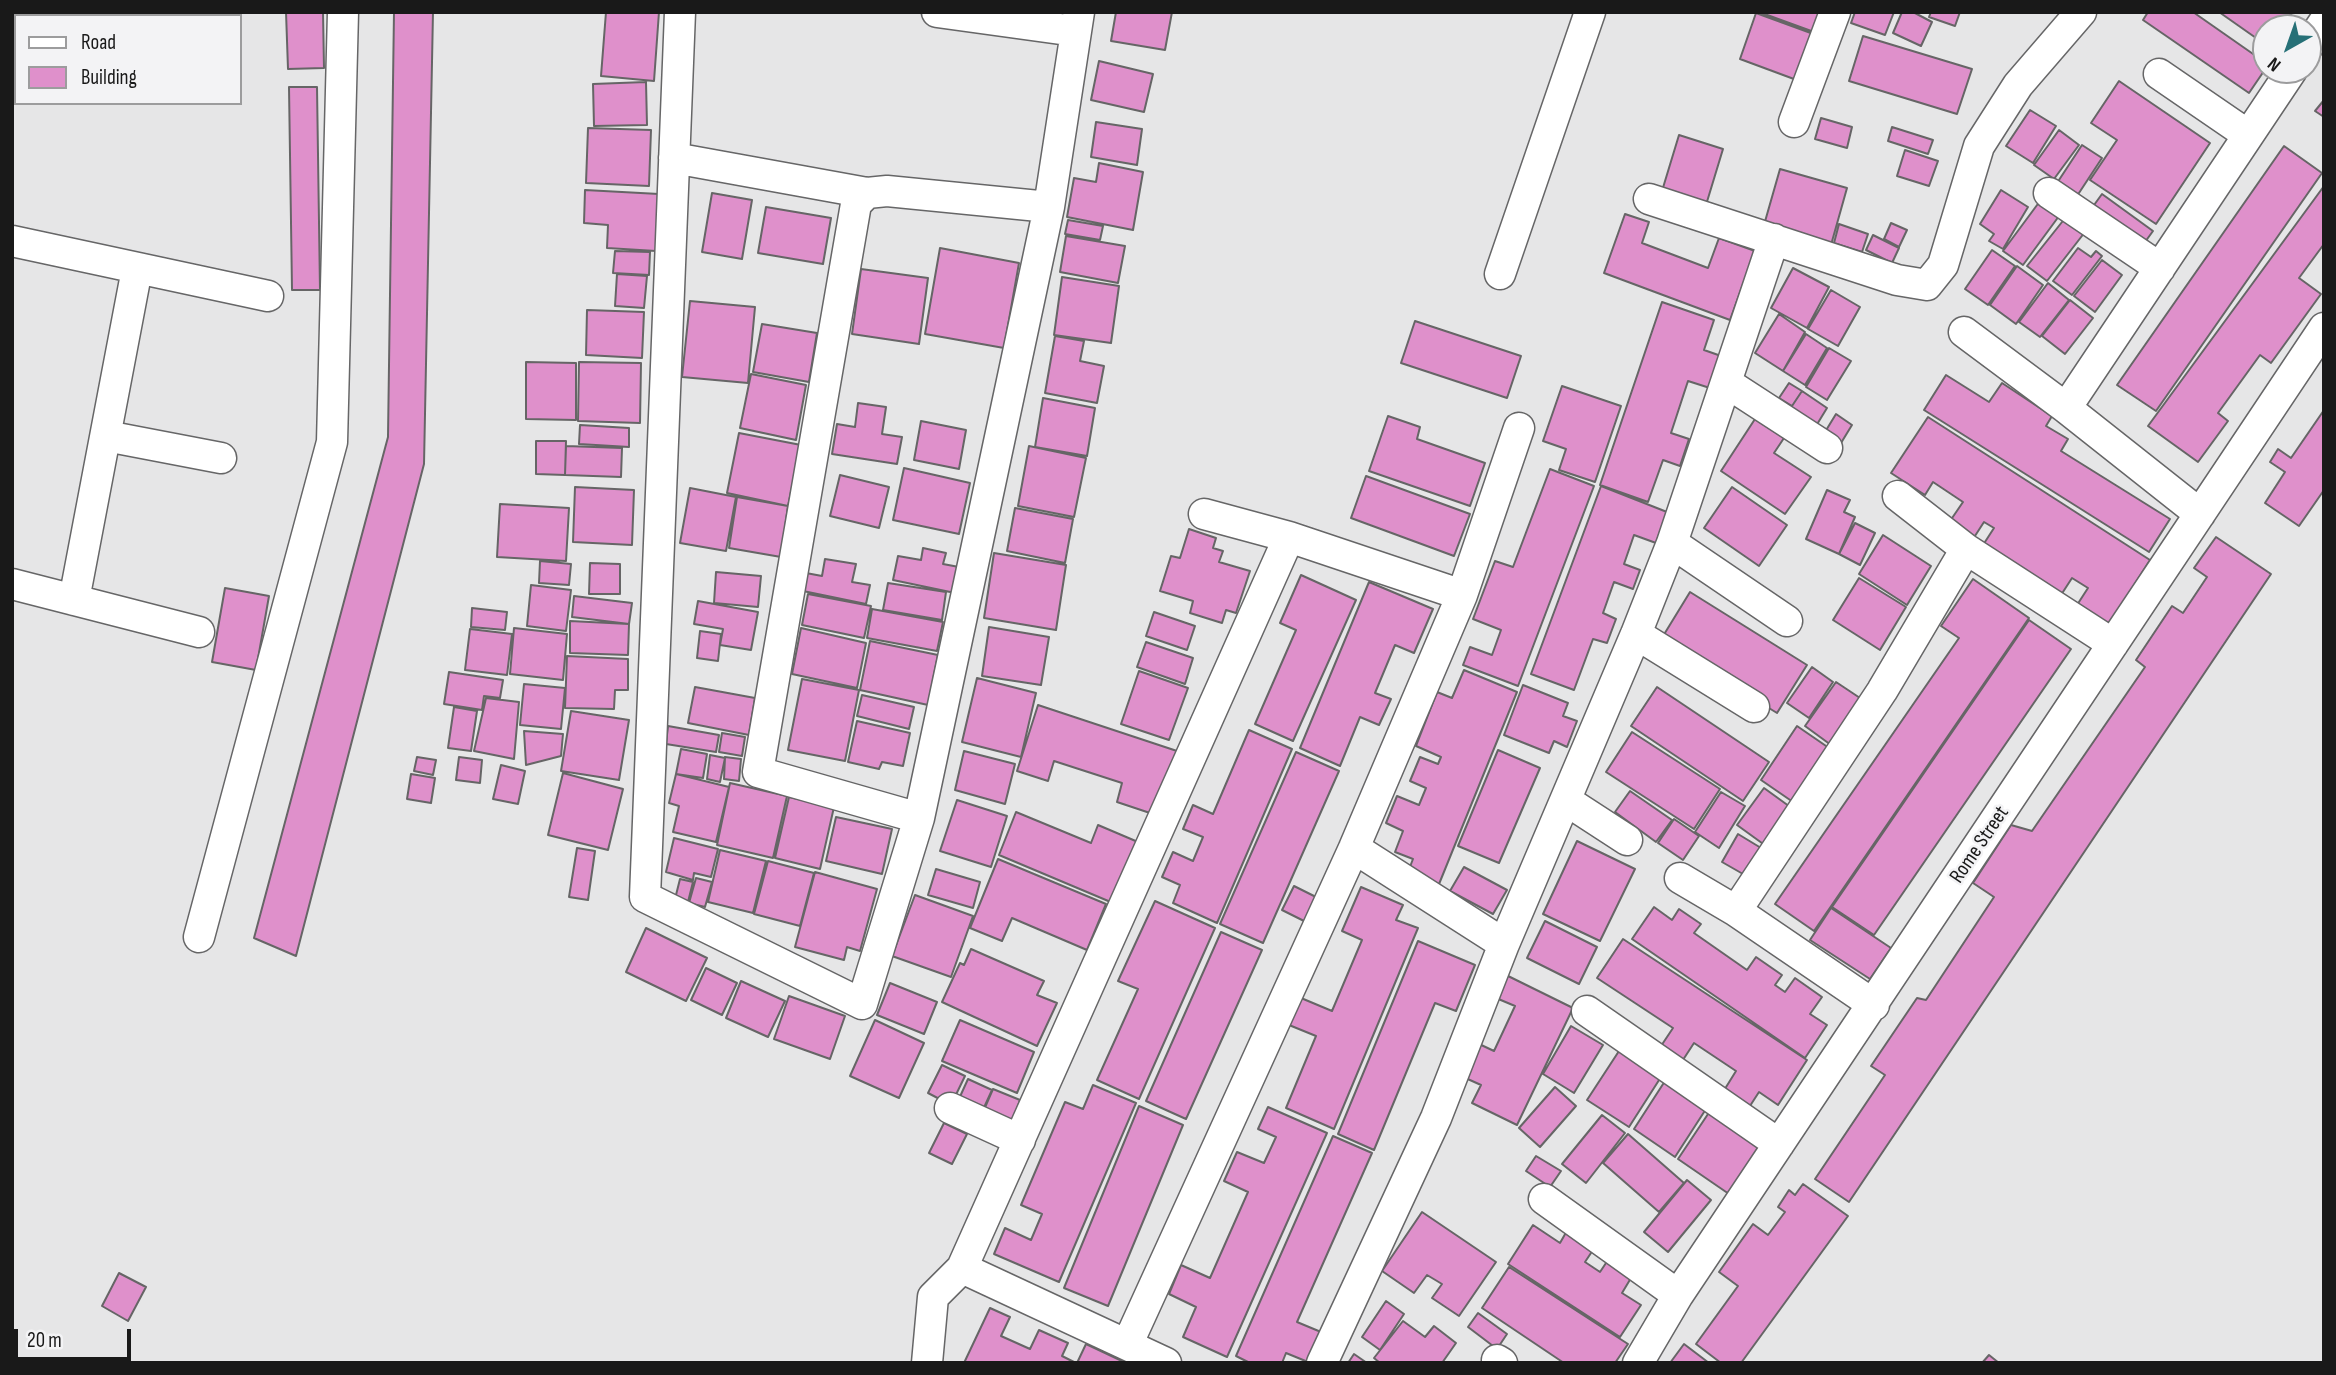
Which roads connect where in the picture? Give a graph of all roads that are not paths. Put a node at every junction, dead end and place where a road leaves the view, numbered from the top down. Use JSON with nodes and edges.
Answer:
{"nodes":[{"id":1,"x":343,"y":12,"type":"edge"},
{"id":2,"x":680,"y":12,"type":"edge"},
{"id":3,"x":937,"y":12,"type":"edge"},
{"id":4,"x":1590,"y":12,"type":"edge"},
{"id":5,"x":1835,"y":12,"type":"edge"},
{"id":6,"x":2081,"y":12,"type":"edge"},
{"id":7,"x":1077,"y":22,"type":"edge"},
{"id":8,"x":2159,"y":74,"type":"dead end"},
{"id":9,"x":2283,"y":84,"type":"edge"},
{"id":10,"x":1794,"y":122,"type":"dead end"},
{"id":11,"x":2248,"y":135,"type":"junction"},
{"id":12,"x":674,"y":158,"type":"junction"},
{"id":13,"x":867,"y":193,"type":"junction"},
{"id":14,"x":2049,"y":193,"type":"dead end"},
{"id":15,"x":1649,"y":199,"type":"dead end"},
{"id":16,"x":1049,"y":207,"type":"junction"},
{"id":17,"x":1774,"y":239,"type":"junction"},
{"id":18,"x":12,"y":241,"type":"edge"},
{"id":19,"x":138,"y":268,"type":"junction"},
{"id":20,"x":2160,"y":268,"type":"junction"},
{"id":21,"x":1500,"y":274,"type":"dead end"},
{"id":22,"x":268,"y":296,"type":"dead end"},
{"id":23,"x":2324,"y":328,"type":"edge"},
{"id":24,"x":1964,"y":332,"type":"dead end"},
{"id":25,"x":1727,"y":383,"type":"junction"},
{"id":26,"x":2066,"y":408,"type":"junction"},
{"id":27,"x":1519,"y":428,"type":"dead end"},
{"id":28,"x":106,"y":436,"type":"junction"},
{"id":29,"x":1827,"y":448,"type":"dead end"},
{"id":30,"x":221,"y":458,"type":"dead end"},
{"id":31,"x":1898,"y":496,"type":"dead end"},
{"id":32,"x":1204,"y":514,"type":"dead end"},
{"id":33,"x":2200,"y":514,"type":"junction"},
{"id":34,"x":1289,"y":537,"type":"junction"},
{"id":35,"x":1672,"y":543,"type":"junction"},
{"id":36,"x":1966,"y":549,"type":"junction"},
{"id":37,"x":12,"y":584,"type":"edge"},
{"id":38,"x":1462,"y":595,"type":"junction"},
{"id":39,"x":74,"y":600,"type":"junction"},
{"id":40,"x":1787,"y":621,"type":"dead end"},
{"id":41,"x":199,"y":632,"type":"dead end"},
{"id":42,"x":1636,"y":634,"type":"junction"},
{"id":43,"x":2113,"y":644,"type":"junction"},
{"id":44,"x":1754,"y":707,"type":"dead end"},
{"id":45,"x":1567,"y":801,"type":"junction"},
{"id":46,"x":919,"y":818,"type":"junction"},
{"id":47,"x":1627,"y":839,"type":"dead end"},
{"id":48,"x":1354,"y":848,"type":"junction"},
{"id":49,"x":1680,"y":878,"type":"dead end"},
{"id":50,"x":1736,"y":911,"type":"junction"},
{"id":51,"x":199,"y":937,"type":"dead end"},
{"id":52,"x":1504,"y":944,"type":"junction"},
{"id":53,"x":1874,"y":1005,"type":"junction"},
{"id":54,"x":1587,"y":1011,"type":"dead end"},
{"id":55,"x":950,"y":1108,"type":"dead end"},
{"id":56,"x":1020,"y":1140,"type":"junction"},
{"id":57,"x":1779,"y":1144,"type":"junction"},
{"id":58,"x":1544,"y":1199,"type":"dead end"},
{"id":59,"x":962,"y":1268,"type":"junction"},
{"id":60,"x":1678,"y":1295,"type":"junction"},
{"id":61,"x":1128,"y":1343,"type":"junction"},
{"id":62,"x":927,"y":1363,"type":"edge"},
{"id":63,"x":1166,"y":1363,"type":"edge"},
{"id":64,"x":1322,"y":1363,"type":"edge"},
{"id":65,"x":1638,"y":1363,"type":"edge"}],
"edges":[{"from":1,"to":51,"type":"street"},
{"from":2,"to":12,"type":"street"},
{"from":3,"to":7,"type":"street"},
{"from":4,"to":21,"type":"street"},
{"from":5,"to":10,"type":"street"},
{"from":6,"to":17,"type":"street"},
{"from":7,"to":16,"type":"street"},
{"from":8,"to":11,"type":"street"},
{"from":9,"to":11,"type":"street"},
{"from":11,"to":20,"type":"street"},
{"from":12,"to":13,"type":"street"},
{"from":12,"to":46,"type":"street"},
{"from":13,"to":16,"type":"street"},
{"from":13,"to":46,"type":"street"},
{"from":14,"to":20,"type":"street"},
{"from":15,"to":17,"type":"street"},
{"from":16,"to":46,"type":"street"},
{"from":17,"to":25,"type":"street"},
{"from":18,"to":19,"type":"street"},
{"from":19,"to":22,"type":"street"},
{"from":19,"to":28,"type":"street"},
{"from":20,"to":26,"type":"street"},
{"from":23,"to":33,"type":"street","name":"Rome Street"},
{"from":24,"to":26,"type":"street"},
{"from":25,"to":29,"type":"street"},
{"from":25,"to":35,"type":"street"},
{"from":26,"to":33,"type":"street"},
{"from":27,"to":38,"type":"street"},
{"from":28,"to":30,"type":"street"},
{"from":28,"to":39,"type":"street"},
{"from":31,"to":36,"type":"street"},
{"from":32,"to":34,"type":"street"},
{"from":33,"to":43,"type":"street","name":"Rome Street"},
{"from":34,"to":38,"type":"street"},
{"from":34,"to":56,"type":"street"},
{"from":35,"to":40,"type":"street"},
{"from":35,"to":42,"type":"street"},
{"from":36,"to":43,"type":"street"},
{"from":36,"to":50,"type":"street"},
{"from":37,"to":39,"type":"street"},
{"from":38,"to":48,"type":"street"},
{"from":39,"to":41,"type":"street"},
{"from":42,"to":44,"type":"street"},
{"from":42,"to":45,"type":"street"},
{"from":43,"to":53,"type":"street","name":"Rome Street"},
{"from":45,"to":47,"type":"street"},
{"from":45,"to":52,"type":"street"},
{"from":48,"to":52,"type":"street"},
{"from":48,"to":61,"type":"street"},
{"from":49,"to":50,"type":"street"},
{"from":50,"to":53,"type":"street"},
{"from":52,"to":64,"type":"street"},
{"from":53,"to":57,"type":"street","name":"Rome Street"},
{"from":54,"to":57,"type":"street"},
{"from":55,"to":56,"type":"street"},
{"from":56,"to":59,"type":"street"},
{"from":57,"to":60,"type":"street","name":"Rome Street"},
{"from":58,"to":60,"type":"street"},
{"from":59,"to":61,"type":"street"},
{"from":59,"to":62,"type":"street"},
{"from":60,"to":65,"type":"street","name":"Rome Street"},
{"from":61,"to":63,"type":"street"}]}
